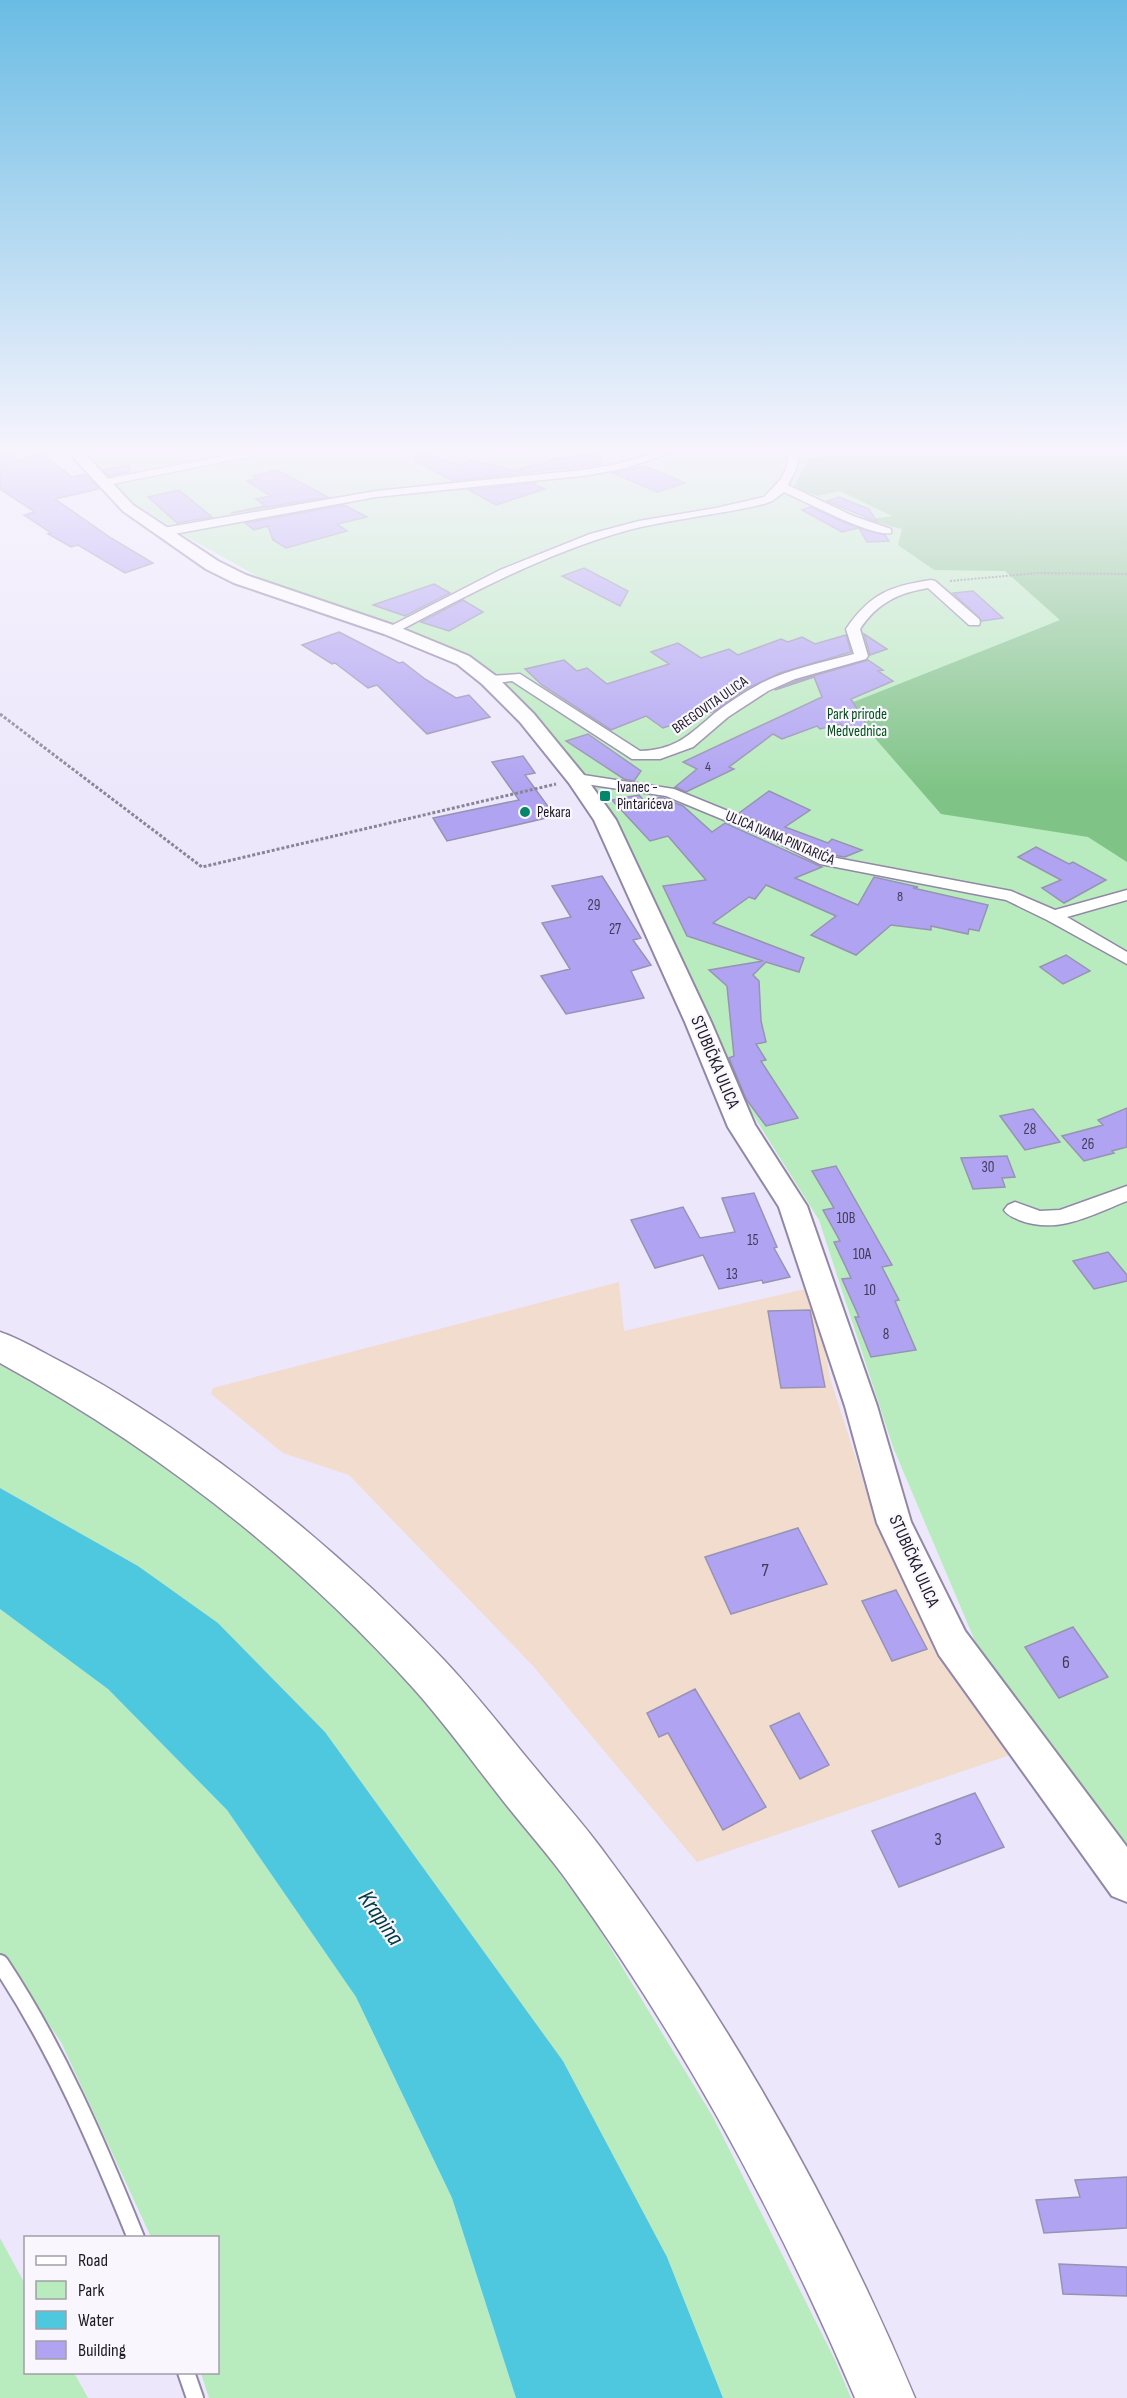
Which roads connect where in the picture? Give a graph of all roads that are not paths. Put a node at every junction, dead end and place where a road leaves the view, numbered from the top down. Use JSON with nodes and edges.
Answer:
{"nodes":[{"id":1,"x":214,"y":565,"type":"edge"},
{"id":2,"x":525,"y":565,"type":"edge"},
{"id":3,"x":974,"y":622,"type":"dead end"},
{"id":4,"x":390,"y":630,"type":"junction"},
{"id":5,"x":489,"y":680,"type":"junction"},
{"id":6,"x":577,"y":779,"type":"junction"},
{"id":7,"x":1127,"y":895,"type":"edge"},
{"id":8,"x":1053,"y":916,"type":"junction"},
{"id":9,"x":1127,"y":959,"type":"edge"},
{"id":10,"x":1127,"y":1193,"type":"edge"},
{"id":11,"x":1015,"y":1210,"type":"dead end"},
{"id":12,"x":0,"y":1346,"type":"edge"},
{"id":13,"x":1127,"y":1881,"type":"edge"},
{"id":14,"x":0,"y":1963,"type":"edge"},
{"id":15,"x":135,"y":2236,"type":"edge"},
{"id":16,"x":186,"y":2374,"type":"edge"},
{"id":17,"x":195,"y":2398,"type":"edge"},
{"id":18,"x":885,"y":2398,"type":"edge"}],
"edges":[{"from":1,"to":4,"type":"main road","name":"STUBIČKA ULICA"},
{"from":2,"to":4,"type":"street"},
{"from":3,"to":5,"type":"street","name":"BREGOVITA ULICA"},
{"from":4,"to":5,"type":"main road","name":"STUBIČKA ULICA"},
{"from":5,"to":6,"type":"main road","name":"STUBIČKA ULICA"},
{"from":6,"to":8,"type":"street","name":"ULICA IVANA PINTARIĆA"},
{"from":6,"to":13,"type":"main road","name":"STUBIČKA ULICA"},
{"from":7,"to":8,"type":"street"},
{"from":8,"to":9,"type":"street","name":"ULICA IVANA PINTARIĆA"},
{"from":10,"to":11,"type":"street"},
{"from":12,"to":18,"type":"main road"},
{"from":14,"to":15,"type":"lane"},
{"from":16,"to":17,"type":"lane"}]}
